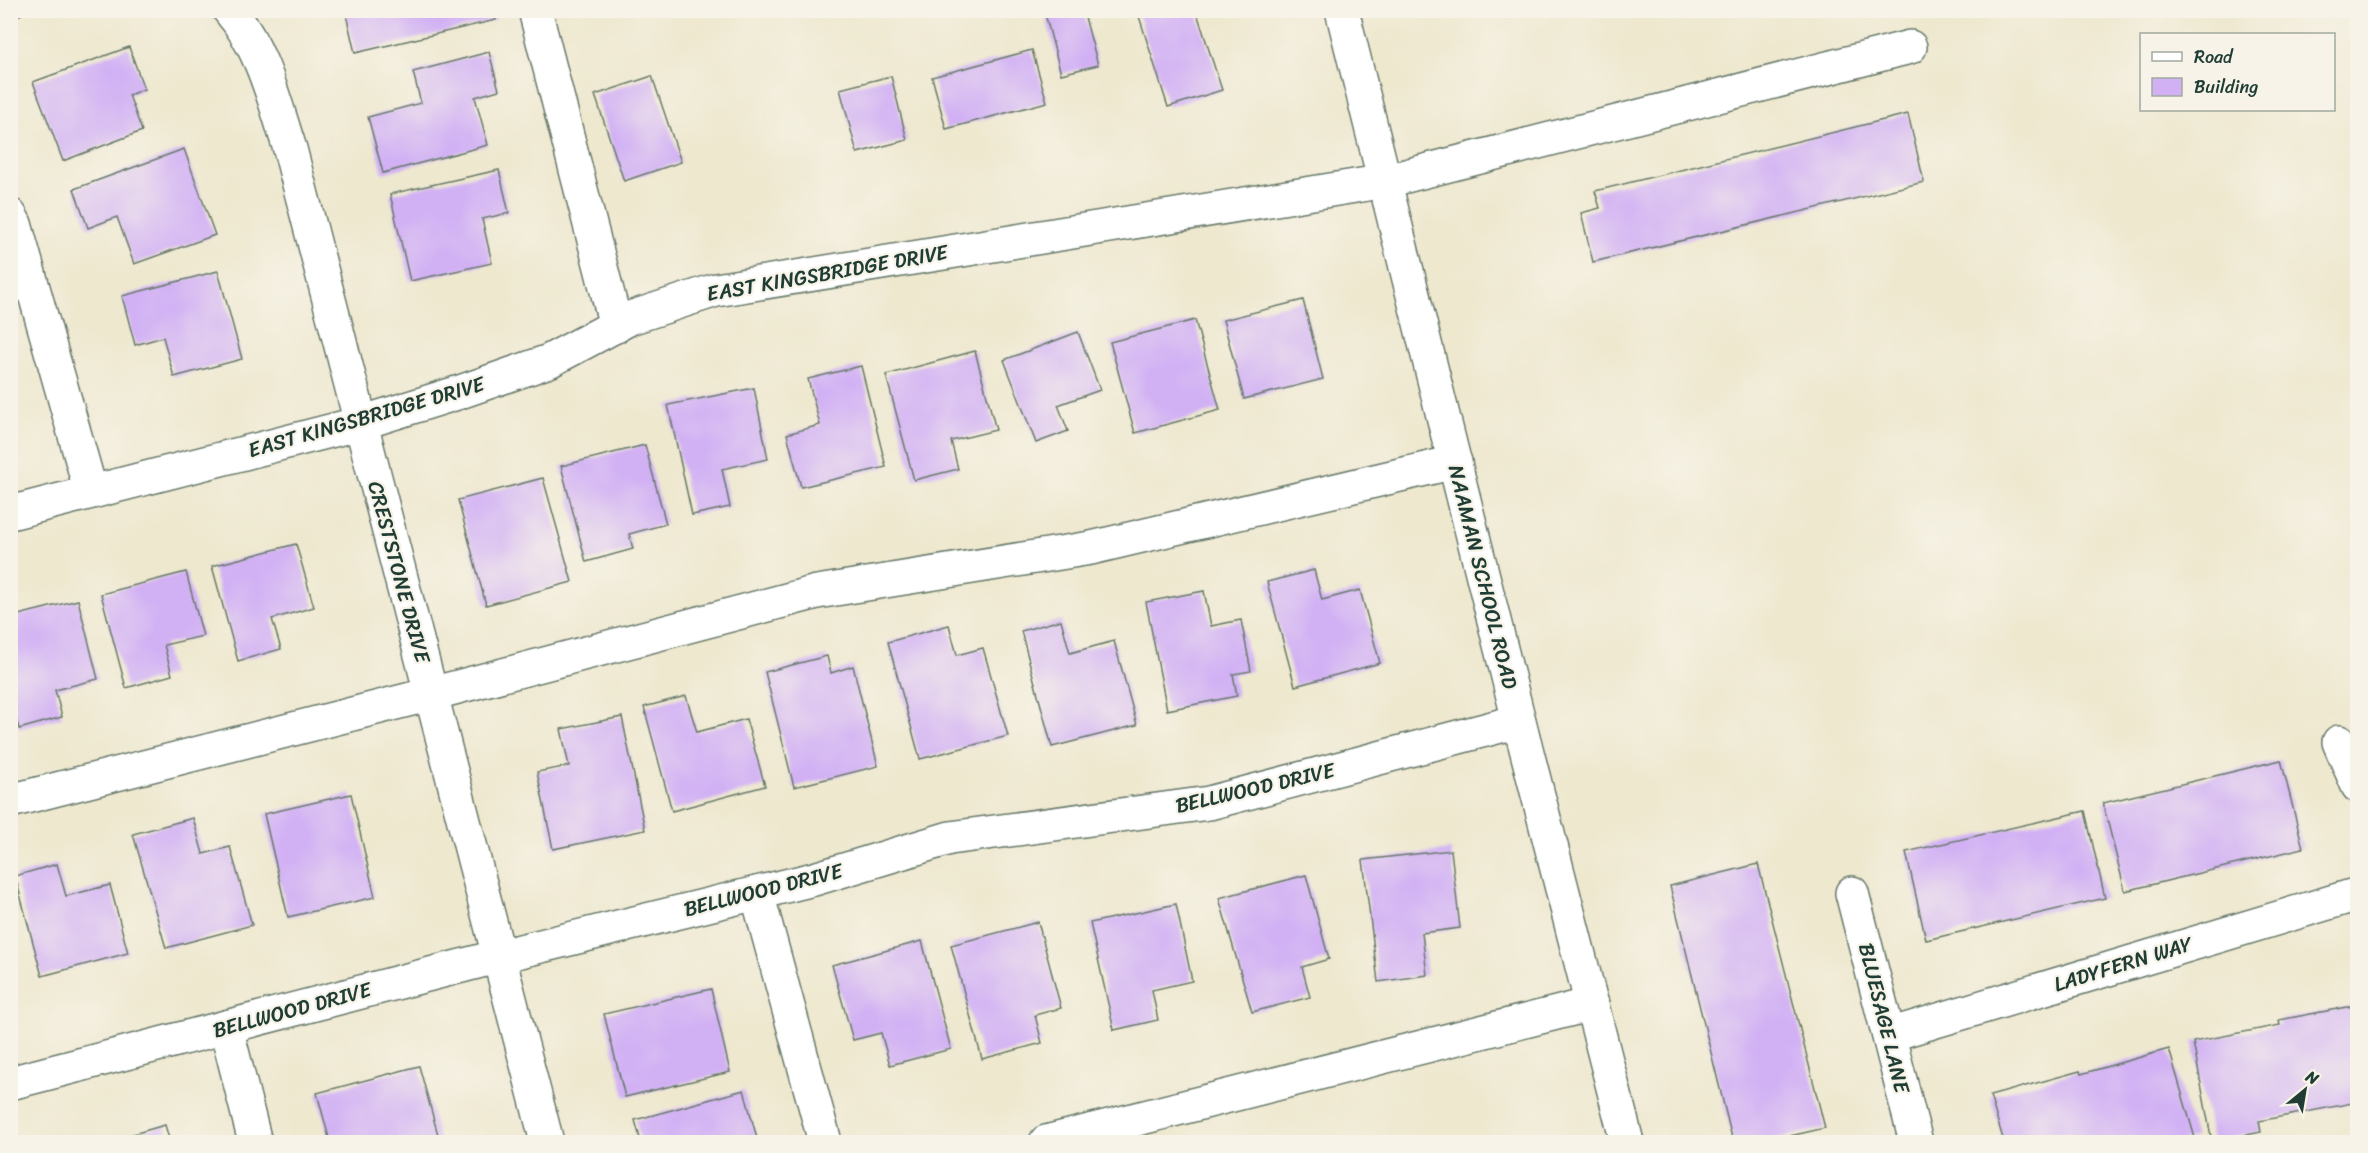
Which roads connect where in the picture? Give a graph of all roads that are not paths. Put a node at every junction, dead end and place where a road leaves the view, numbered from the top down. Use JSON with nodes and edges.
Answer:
{"nodes":[{"id":1,"x":229,"y":10,"type":"edge"},
{"id":2,"x":535,"y":10,"type":"edge"},
{"id":3,"x":1342,"y":10,"type":"edge"},
{"id":4,"x":1910,"y":47,"type":"dead end"},
{"id":5,"x":1386,"y":181,"type":"junction"},
{"id":6,"x":10,"y":215,"type":"edge"},
{"id":7,"x":616,"y":326,"type":"junction"},
{"id":8,"x":361,"y":423,"type":"junction"},
{"id":9,"x":1455,"y":462,"type":"junction"},
{"id":10,"x":91,"y":492,"type":"junction"},
{"id":11,"x":10,"y":513,"type":"edge"},
{"id":12,"x":431,"y":694,"type":"junction"},
{"id":13,"x":1519,"y":721,"type":"junction"},
{"id":14,"x":2340,"y":742,"type":"dead end"},
{"id":15,"x":2358,"y":786,"type":"edge"},
{"id":16,"x":10,"y":801,"type":"edge"},
{"id":17,"x":757,"y":892,"type":"junction"},
{"id":18,"x":1852,"y":893,"type":"dead end"},
{"id":19,"x":2358,"y":894,"type":"edge"},
{"id":20,"x":500,"y":956,"type":"junction"},
{"id":21,"x":1592,"y":1004,"type":"junction"},
{"id":22,"x":226,"y":1027,"type":"junction"},
{"id":23,"x":1889,"y":1035,"type":"junction"},
{"id":24,"x":10,"y":1083,"type":"edge"},
{"id":25,"x":255,"y":1143,"type":"edge"},
{"id":26,"x":547,"y":1143,"type":"edge"},
{"id":27,"x":825,"y":1143,"type":"edge"},
{"id":28,"x":1046,"y":1143,"type":"edge"},
{"id":29,"x":1627,"y":1143,"type":"edge"},
{"id":30,"x":1916,"y":1143,"type":"edge"}],
"edges":[{"from":1,"to":8,"type":"street","name":"CRESTSTONE DRIVE"},
{"from":2,"to":7,"type":"street"},
{"from":3,"to":5,"type":"street","name":"NAAMAN SCHOOL ROAD"},
{"from":4,"to":5,"type":"street","name":"EAST KINGSBRIDGE DRIVE"},
{"from":5,"to":7,"type":"street","name":"EAST KINGSBRIDGE DRIVE"},
{"from":5,"to":9,"type":"street","name":"NAAMAN SCHOOL ROAD"},
{"from":6,"to":10,"type":"street"},
{"from":7,"to":8,"type":"street","name":"EAST KINGSBRIDGE DRIVE"},
{"from":8,"to":10,"type":"street","name":"EAST KINGSBRIDGE DRIVE"},
{"from":8,"to":12,"type":"street","name":"CRESTSTONE DRIVE"},
{"from":9,"to":12,"type":"street"},
{"from":9,"to":13,"type":"street","name":"NAAMAN SCHOOL ROAD"},
{"from":10,"to":11,"type":"street","name":"EAST KINGSBRIDGE DRIVE"},
{"from":12,"to":16,"type":"street"},
{"from":12,"to":20,"type":"street","name":"CRESTSTONE DRIVE"},
{"from":13,"to":17,"type":"street","name":"BELLWOOD DRIVE"},
{"from":13,"to":21,"type":"street","name":"NAAMAN SCHOOL ROAD"},
{"from":14,"to":15,"type":"street"},
{"from":17,"to":20,"type":"street","name":"BELLWOOD DRIVE"},
{"from":17,"to":27,"type":"street"},
{"from":18,"to":23,"type":"street","name":"BLUESAGE LANE"},
{"from":19,"to":23,"type":"street","name":"LADYFERN WAY"},
{"from":20,"to":22,"type":"street","name":"BELLWOOD DRIVE"},
{"from":20,"to":26,"type":"street","name":"CRESTSTONE DRIVE"},
{"from":21,"to":28,"type":"street"},
{"from":21,"to":29,"type":"street","name":"NAAMAN SCHOOL ROAD"},
{"from":22,"to":24,"type":"street","name":"BELLWOOD DRIVE"},
{"from":22,"to":25,"type":"street"},
{"from":23,"to":30,"type":"street","name":"BLUESAGE LANE"}]}
